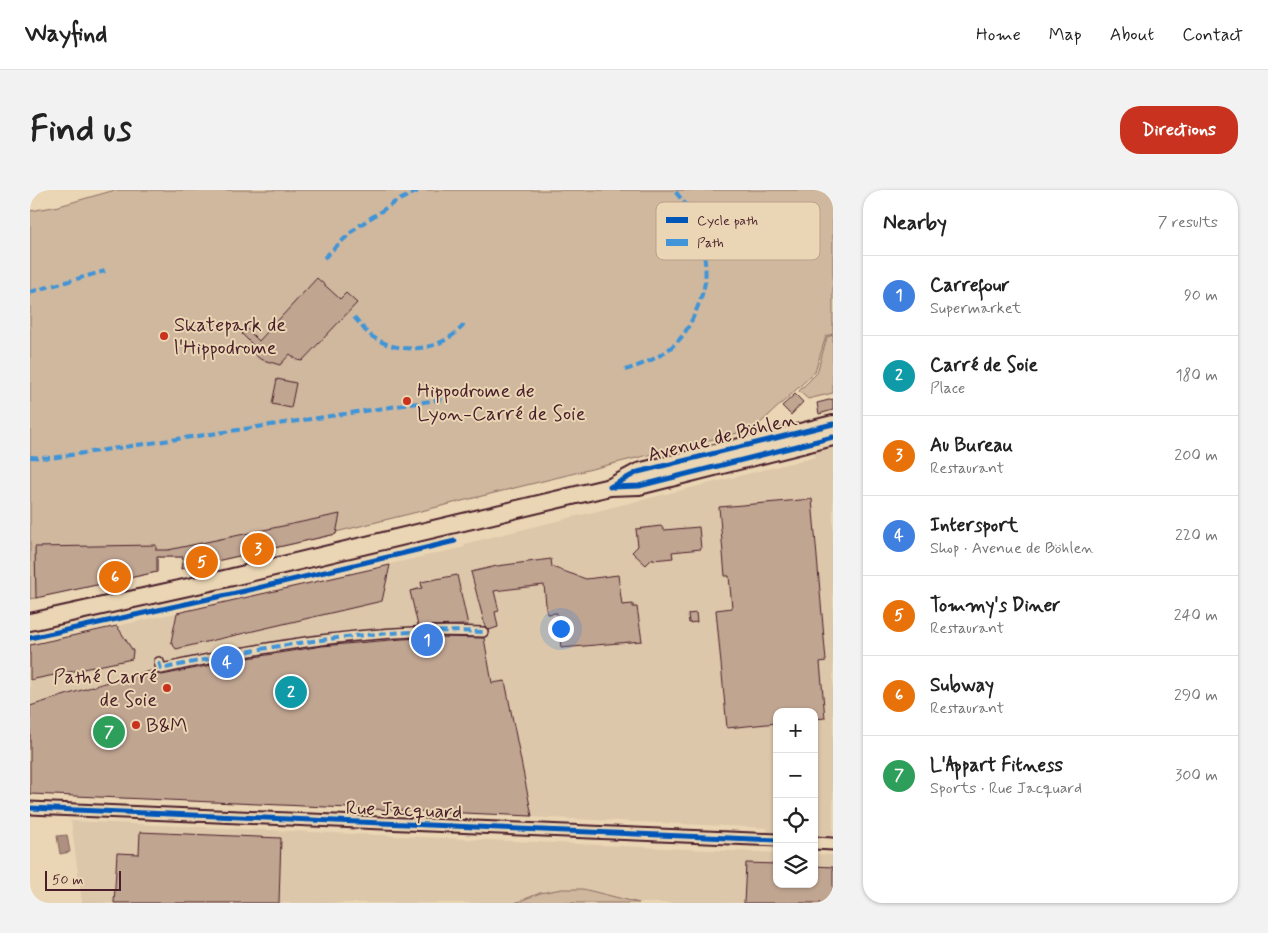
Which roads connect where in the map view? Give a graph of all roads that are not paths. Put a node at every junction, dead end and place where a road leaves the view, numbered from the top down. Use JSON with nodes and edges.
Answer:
{"nodes":[{"id":1,"x":833,"y":424,"type":"edge"},
{"id":2,"x":833,"y":437,"type":"edge"},
{"id":3,"x":610,"y":487,"type":"junction"},
{"id":4,"x":30,"y":622,"type":"edge"},
{"id":5,"x":483,"y":632,"type":"dead end"},
{"id":6,"x":159,"y":662,"type":"dead end"},
{"id":7,"x":30,"y":808,"type":"edge"},
{"id":8,"x":773,"y":840,"type":"edge"},
{"id":9,"x":818,"y":843,"type":"edge"},
{"id":10,"x":833,"y":844,"type":"edge"}],
"edges":[{"from":1,"to":3,"type":"main road","name":"Avenue de Böhlen"},
{"from":2,"to":3,"type":"main road","name":"Avenue de Böhlen"},
{"from":3,"to":4,"type":"main road","name":"Avenue de Böhlen"},
{"from":5,"to":6,"type":"street"},
{"from":7,"to":8,"type":"street","name":"Rue Jacquard"},
{"from":9,"to":10,"type":"street"}]}
